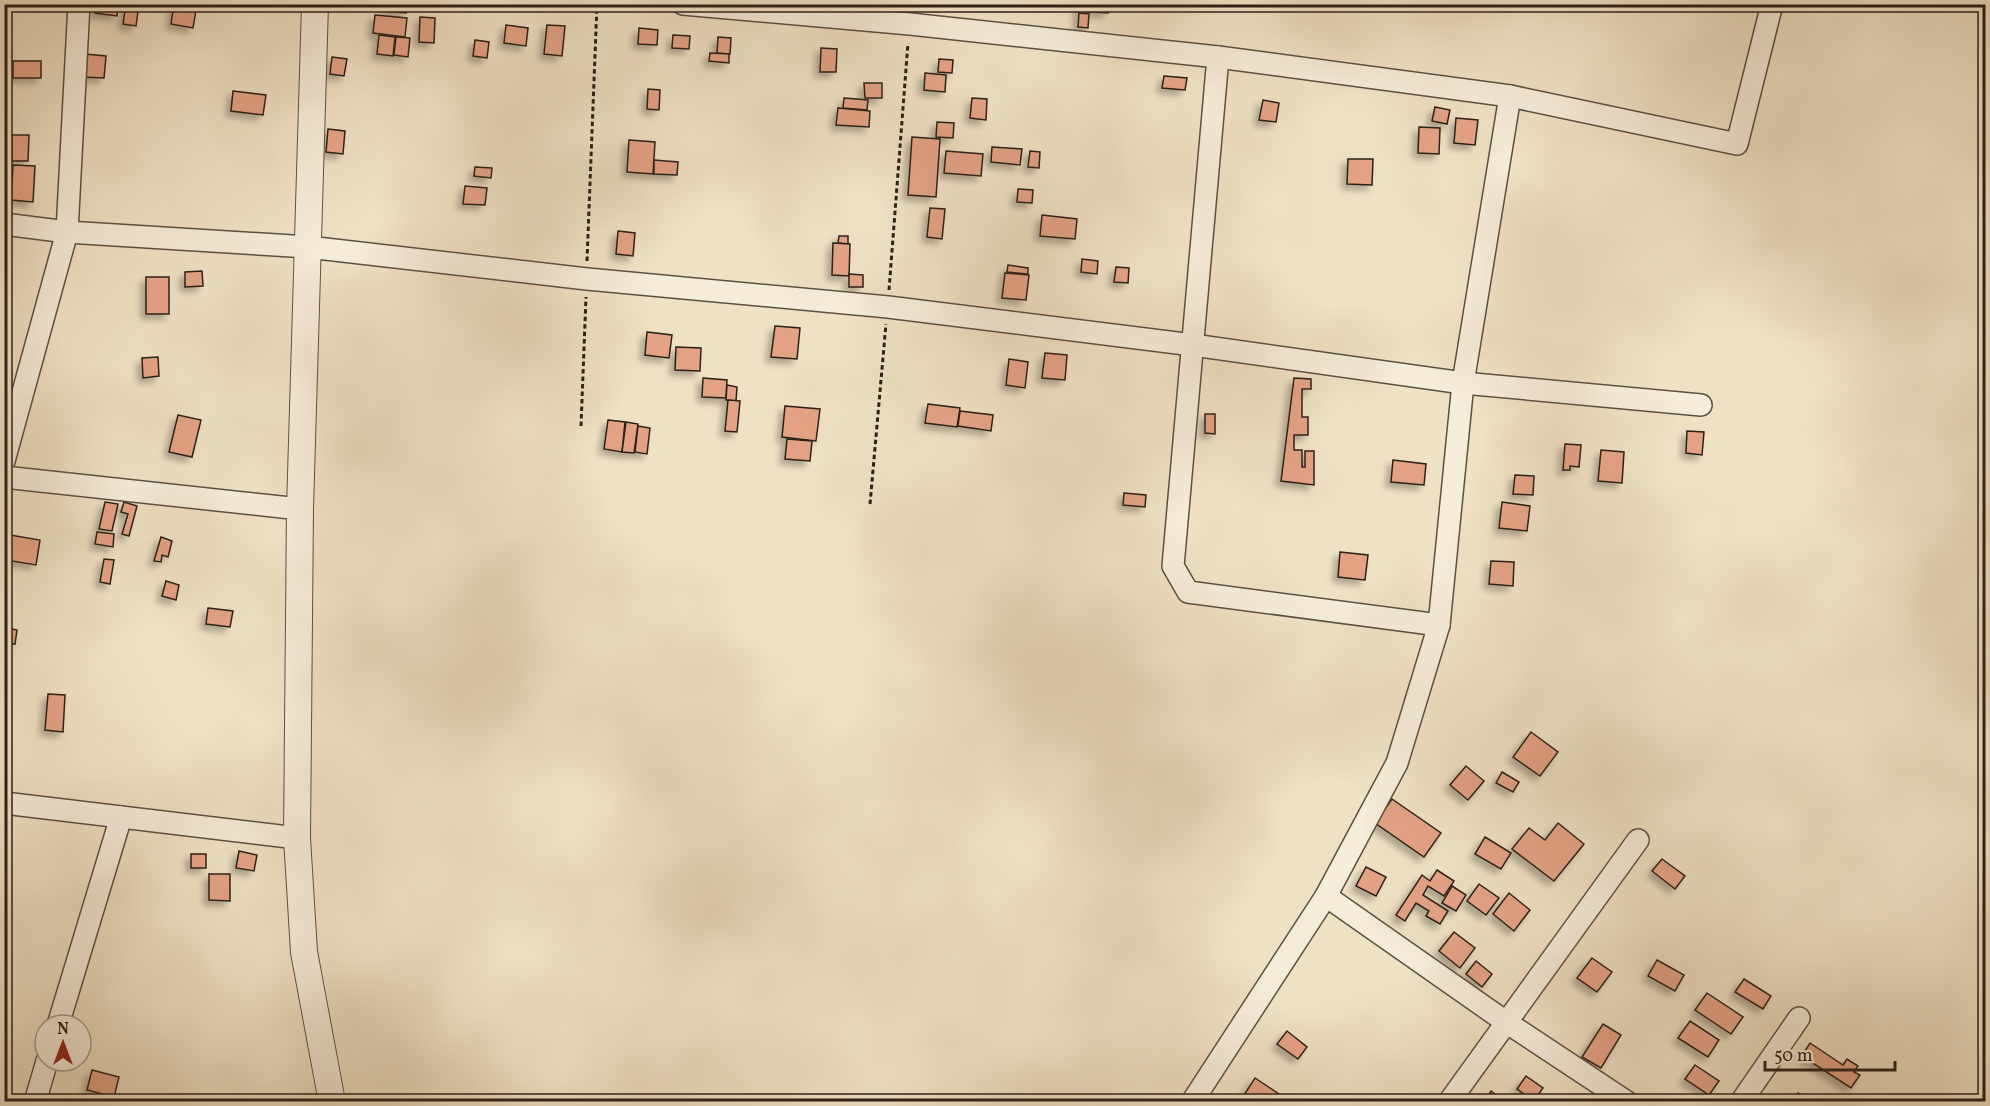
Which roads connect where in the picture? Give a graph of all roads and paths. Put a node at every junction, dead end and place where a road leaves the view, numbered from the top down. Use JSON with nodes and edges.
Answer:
{"nodes":[{"id":1,"x":79,"y":4,"type":"edge"},
{"id":2,"x":315,"y":4,"type":"edge"},
{"id":3,"x":597,"y":4,"type":"edge"},
{"id":4,"x":683,"y":4,"type":"edge"},
{"id":5,"x":1772,"y":4,"type":"edge"},
{"id":6,"x":910,"y":24,"type":"junction"},
{"id":7,"x":1218,"y":57,"type":"junction"},
{"id":8,"x":1510,"y":96,"type":"junction"},
{"id":9,"x":4,"y":224,"type":"edge"},
{"id":10,"x":67,"y":232,"type":"junction"},
{"id":11,"x":308,"y":247,"type":"junction"},
{"id":12,"x":587,"y":279,"type":"junction"},
{"id":13,"x":888,"y":307,"type":"junction"},
{"id":14,"x":1193,"y":345,"type":"junction"},
{"id":15,"x":1463,"y":383,"type":"junction"},
{"id":16,"x":1701,"y":405,"type":"dead end"},
{"id":17,"x":581,"y":426,"type":"dead end"},
{"id":18,"x":4,"y":461,"type":"edge"},
{"id":19,"x":4,"y":477,"type":"edge"},
{"id":20,"x":870,"y":504,"type":"dead end"},
{"id":21,"x":300,"y":509,"type":"junction"},
{"id":22,"x":1439,"y":625,"type":"junction"},
{"id":23,"x":4,"y":803,"type":"edge"},
{"id":24,"x":121,"y":817,"type":"junction"},
{"id":25,"x":297,"y":838,"type":"junction"},
{"id":26,"x":1638,"y":840,"type":"dead end"},
{"id":27,"x":1326,"y":896,"type":"junction"},
{"id":28,"x":62,"y":1013,"type":"edge"},
{"id":29,"x":1799,"y":1018,"type":"dead end"},
{"id":30,"x":1506,"y":1022,"type":"junction"},
{"id":31,"x":43,"y":1073,"type":"edge"},
{"id":32,"x":35,"y":1101,"type":"edge"},
{"id":33,"x":332,"y":1101,"type":"edge"},
{"id":34,"x":1192,"y":1101,"type":"edge"},
{"id":35,"x":1449,"y":1101,"type":"edge"},
{"id":36,"x":1627,"y":1101,"type":"edge"},
{"id":37,"x":1741,"y":1101,"type":"edge"}],
"edges":[{"from":1,"to":10,"type":"street"},
{"from":2,"to":11,"type":"street"},
{"from":3,"to":12,"type":"path"},
{"from":4,"to":6,"type":"street"},
{"from":5,"to":8,"type":"street"},
{"from":6,"to":7,"type":"street"},
{"from":6,"to":13,"type":"path"},
{"from":7,"to":8,"type":"street"},
{"from":7,"to":14,"type":"street"},
{"from":8,"to":15,"type":"street"},
{"from":9,"to":10,"type":"street"},
{"from":10,"to":11,"type":"street"},
{"from":10,"to":18,"type":"street"},
{"from":11,"to":12,"type":"street"},
{"from":11,"to":21,"type":"street"},
{"from":12,"to":13,"type":"street"},
{"from":12,"to":17,"type":"path"},
{"from":13,"to":14,"type":"street"},
{"from":13,"to":20,"type":"path"},
{"from":14,"to":15,"type":"street"},
{"from":14,"to":22,"type":"street"},
{"from":15,"to":16,"type":"street"},
{"from":15,"to":22,"type":"street"},
{"from":19,"to":21,"type":"street"},
{"from":21,"to":25,"type":"street"},
{"from":22,"to":27,"type":"street"},
{"from":23,"to":24,"type":"street"},
{"from":24,"to":25,"type":"street"},
{"from":24,"to":28,"type":"street"},
{"from":25,"to":33,"type":"street"},
{"from":26,"to":30,"type":"street"},
{"from":27,"to":30,"type":"street"},
{"from":27,"to":34,"type":"street"},
{"from":29,"to":37,"type":"street"},
{"from":30,"to":35,"type":"street"},
{"from":30,"to":36,"type":"street"},
{"from":31,"to":32,"type":"street"}]}
